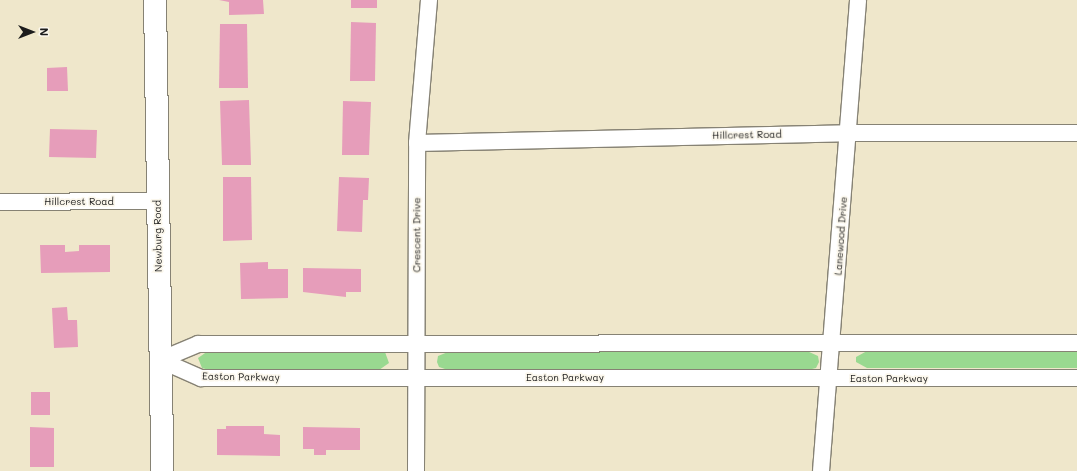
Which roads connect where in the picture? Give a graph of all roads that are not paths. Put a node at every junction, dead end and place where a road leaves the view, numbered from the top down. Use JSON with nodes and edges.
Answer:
{"nodes":[{"id":1,"x":155,"y":0,"type":"edge"},
{"id":2,"x":429,"y":0,"type":"edge"},
{"id":3,"x":858,"y":0,"type":"edge"},
{"id":4,"x":848,"y":133,"type":"junction"},
{"id":5,"x":1077,"y":133,"type":"edge"},
{"id":6,"x":417,"y":143,"type":"junction"},
{"id":7,"x":158,"y":201,"type":"junction"},
{"id":8,"x":0,"y":202,"type":"edge"},
{"id":9,"x":1077,"y":343,"type":"edge"},
{"id":10,"x":417,"y":344,"type":"junction"},
{"id":11,"x":833,"y":344,"type":"junction"},
{"id":12,"x":160,"y":360,"type":"junction"},
{"id":13,"x":417,"y":378,"type":"junction"},
{"id":14,"x":1077,"y":378,"type":"edge"},
{"id":15,"x":831,"y":379,"type":"junction"},
{"id":16,"x":162,"y":471,"type":"edge"},
{"id":17,"x":416,"y":471,"type":"edge"},
{"id":18,"x":821,"y":471,"type":"edge"}],
"edges":[{"from":1,"to":7,"type":"main road","name":"Newburg Road"},
{"from":2,"to":6,"type":"street","name":"Crescent Drive"},
{"from":3,"to":4,"type":"street","name":"Lanewood Drive"},
{"from":4,"to":5,"type":"street","name":"Hillcrest Road"},
{"from":4,"to":6,"type":"street","name":"Hillcrest Road"},
{"from":4,"to":11,"type":"street","name":"Lanewood Drive"},
{"from":6,"to":10,"type":"street","name":"Crescent Drive"},
{"from":7,"to":8,"type":"street","name":"Hillcrest Road"},
{"from":7,"to":12,"type":"main road","name":"Newburg Road"},
{"from":9,"to":11,"type":"street"},
{"from":10,"to":11,"type":"street"},
{"from":10,"to":12,"type":"street"},
{"from":10,"to":13,"type":"street","name":"Crescent Drive"},
{"from":11,"to":15,"type":"street","name":"Lanewood Drive"},
{"from":12,"to":13,"type":"street","name":"Easton Parkway"},
{"from":12,"to":16,"type":"main road","name":"Newburg Road"},
{"from":13,"to":15,"type":"street","name":"Easton Parkway"},
{"from":13,"to":17,"type":"street","name":"Crescent Drive"},
{"from":14,"to":15,"type":"street","name":"Easton Parkway"},
{"from":15,"to":18,"type":"street","name":"Lanewood Drive"}]}
